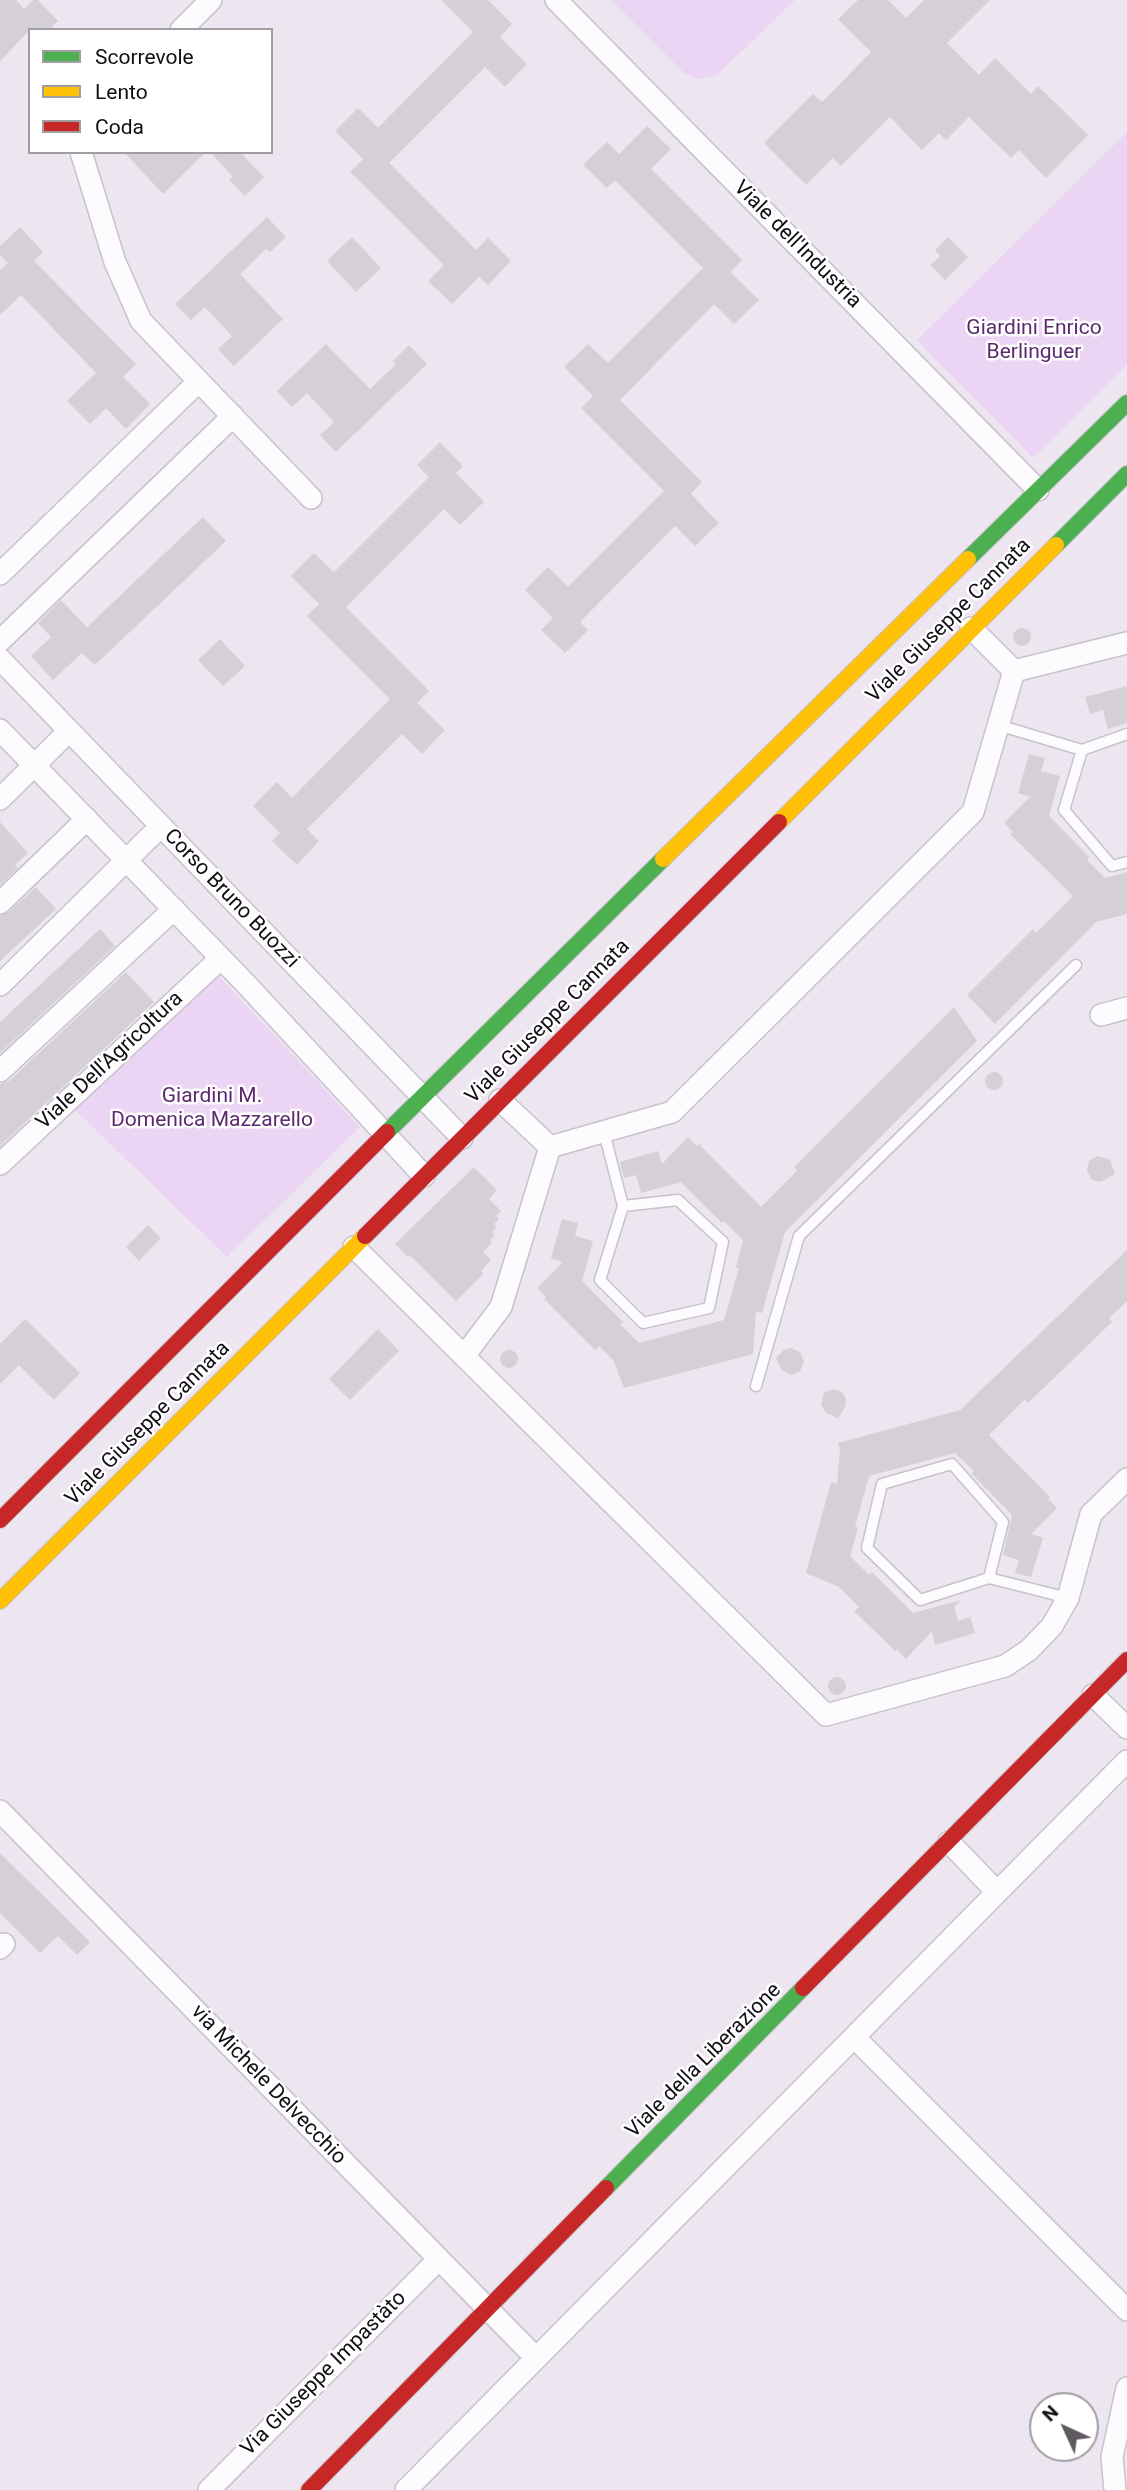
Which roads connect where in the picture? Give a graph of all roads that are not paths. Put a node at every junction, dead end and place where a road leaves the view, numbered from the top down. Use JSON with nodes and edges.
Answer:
{"nodes":[{"id":1,"x":211,"y":0,"type":"edge"},
{"id":2,"x":556,"y":0,"type":"edge"},
{"id":3,"x":183,"y":28,"type":"edge"},
{"id":4,"x":82,"y":154,"type":"edge"},
{"id":5,"x":198,"y":382,"type":"junction"},
{"id":6,"x":1127,"y":403,"type":"edge"},
{"id":7,"x":233,"y":416,"type":"junction"},
{"id":8,"x":1127,"y":474,"type":"edge"},
{"id":9,"x":1038,"y":490,"type":"junction"},
{"id":10,"x":311,"y":498,"type":"dead end"},
{"id":11,"x":0,"y":574,"type":"edge"},
{"id":12,"x":971,"y":628,"type":"junction"},
{"id":13,"x":0,"y":641,"type":"edge"},
{"id":14,"x":1127,"y":643,"type":"edge"},
{"id":15,"x":0,"y":659,"type":"edge"},
{"id":16,"x":1014,"y":671,"type":"junction"},
{"id":17,"x":998,"y":725,"type":"junction"},
{"id":18,"x":0,"y":730,"type":"edge"},
{"id":19,"x":69,"y":731,"type":"junction"},
{"id":20,"x":1127,"y":734,"type":"edge"},
{"id":21,"x":1082,"y":750,"type":"junction"},
{"id":22,"x":34,"y":766,"type":"junction"},
{"id":23,"x":0,"y":799,"type":"edge"},
{"id":24,"x":87,"y":820,"type":"junction"},
{"id":25,"x":161,"y":826,"type":"junction"},
{"id":26,"x":125,"y":859,"type":"junction"},
{"id":27,"x":1127,"y":862,"type":"edge"},
{"id":28,"x":0,"y":903,"type":"edge"},
{"id":29,"x":174,"y":909,"type":"junction"},
{"id":30,"x":221,"y":958,"type":"junction"},
{"id":31,"x":1076,"y":965,"type":"dead end"},
{"id":32,"x":0,"y":985,"type":"edge"},
{"id":33,"x":1127,"y":1008,"type":"edge"},
{"id":34,"x":1101,"y":1016,"type":"dead end"},
{"id":35,"x":0,"y":1071,"type":"edge"},
{"id":36,"x":421,"y":1096,"type":"junction"},
{"id":37,"x":500,"y":1100,"type":"junction"},
{"id":38,"x":604,"y":1132,"type":"junction"},
{"id":39,"x":383,"y":1133,"type":"junction"},
{"id":40,"x":462,"y":1138,"type":"junction"},
{"id":41,"x":550,"y":1147,"type":"junction"},
{"id":42,"x":0,"y":1164,"type":"edge"},
{"id":43,"x":424,"y":1176,"type":"junction"},
{"id":44,"x":623,"y":1206,"type":"junction"},
{"id":45,"x":354,"y":1247,"type":"junction"},
{"id":46,"x":464,"y":1356,"type":"junction"},
{"id":47,"x":756,"y":1386,"type":"dead end"},
{"id":48,"x":1127,"y":1479,"type":"edge"},
{"id":49,"x":0,"y":1520,"type":"edge"},
{"id":50,"x":989,"y":1578,"type":"junction"},
{"id":51,"x":3,"y":1592,"type":"edge"},
{"id":52,"x":1068,"y":1598,"type":"junction"},
{"id":53,"x":1127,"y":1660,"type":"edge"},
{"id":54,"x":1093,"y":1695,"type":"junction"},
{"id":55,"x":1127,"y":1728,"type":"edge"},
{"id":56,"x":1127,"y":1761,"type":"edge"},
{"id":57,"x":0,"y":1811,"type":"edge"},
{"id":58,"x":949,"y":1842,"type":"junction"},
{"id":59,"x":997,"y":1892,"type":"junction"},
{"id":60,"x":854,"y":2037,"type":"junction"},
{"id":61,"x":439,"y":2259,"type":"junction"},
{"id":62,"x":489,"y":2310,"type":"junction"},
{"id":63,"x":1127,"y":2310,"type":"edge"},
{"id":64,"x":536,"y":2358,"type":"junction"},
{"id":65,"x":1127,"y":2388,"type":"edge"},
{"id":66,"x":209,"y":2490,"type":"edge"},
{"id":67,"x":309,"y":2490,"type":"edge"},
{"id":68,"x":406,"y":2490,"type":"edge"},
{"id":69,"x":1115,"y":2490,"type":"edge"}],
"edges":[{"from":1,"to":3,"type":"street"},
{"from":2,"to":9,"type":"street","name":"Viale dell'Industria"},
{"from":4,"to":5,"type":"street"},
{"from":5,"to":7,"type":"street"},
{"from":5,"to":11,"type":"street"},
{"from":6,"to":9,"type":"street","name":"Viale Giuseppe Cannata"},
{"from":7,"to":10,"type":"street"},
{"from":7,"to":13,"type":"street"},
{"from":8,"to":12,"type":"street","name":"Viale Giuseppe Cannata"},
{"from":9,"to":36,"type":"street","name":"Viale Giuseppe Cannata"},
{"from":12,"to":16,"type":"street"},
{"from":12,"to":37,"type":"street","name":"Viale Giuseppe Cannata"},
{"from":14,"to":16,"type":"street"},
{"from":15,"to":19,"type":"street","name":"Corso Bruno Buozzi"},
{"from":16,"to":17,"type":"street"},
{"from":17,"to":21,"type":"lane"},
{"from":17,"to":38,"type":"street"},
{"from":18,"to":22,"type":"street"},
{"from":19,"to":22,"type":"street"},
{"from":19,"to":25,"type":"street","name":"Corso Bruno Buozzi"},
{"from":20,"to":21,"type":"lane"},
{"from":21,"to":27,"type":"lane"},
{"from":22,"to":23,"type":"street"},
{"from":22,"to":24,"type":"street"},
{"from":24,"to":26,"type":"street"},
{"from":24,"to":28,"type":"street"},
{"from":25,"to":26,"type":"street"},
{"from":25,"to":36,"type":"street","name":"Corso Bruno Buozzi"},
{"from":26,"to":29,"type":"street"},
{"from":26,"to":32,"type":"street"},
{"from":29,"to":30,"type":"street"},
{"from":29,"to":35,"type":"street"},
{"from":30,"to":39,"type":"street"},
{"from":30,"to":42,"type":"street","name":"Viale Dell'Agricoltura"},
{"from":31,"to":47,"type":"lane"},
{"from":33,"to":34,"type":"street"},
{"from":36,"to":39,"type":"street","name":"Viale Giuseppe Cannata"},
{"from":36,"to":40,"type":"street","name":"Corso Bruno Buozzi"},
{"from":37,"to":40,"type":"street","name":"Viale Giuseppe Cannata"},
{"from":37,"to":41,"type":"street"},
{"from":38,"to":41,"type":"street"},
{"from":38,"to":44,"type":"lane"},
{"from":39,"to":43,"type":"street"},
{"from":39,"to":49,"type":"street","name":"Viale Giuseppe Cannata"},
{"from":40,"to":43,"type":"street","name":"Viale Giuseppe Cannata"},
{"from":41,"to":46,"type":"street"},
{"from":43,"to":45,"type":"street","name":"Viale Giuseppe Cannata"},
{"from":44,"to":44,"type":"lane"},
{"from":45,"to":46,"type":"street"},
{"from":45,"to":51,"type":"street","name":"Viale Giuseppe Cannata"},
{"from":46,"to":52,"type":"street"},
{"from":48,"to":52,"type":"street"},
{"from":50,"to":50,"type":"lane"},
{"from":50,"to":52,"type":"lane"},
{"from":53,"to":54,"type":"street","name":"Viale della Liberazione"},
{"from":54,"to":55,"type":"street"},
{"from":54,"to":58,"type":"street","name":"Viale della Liberazione"},
{"from":56,"to":59,"type":"street"},
{"from":57,"to":61,"type":"street","name":"via Michele Delvecchio"},
{"from":58,"to":59,"type":"street"},
{"from":58,"to":62,"type":"street","name":"Viale della Liberazione"},
{"from":59,"to":60,"type":"street"},
{"from":60,"to":63,"type":"street"},
{"from":60,"to":64,"type":"street"},
{"from":61,"to":62,"type":"street","name":"via Michele Delvecchio"},
{"from":61,"to":66,"type":"street","name":"Via Giuseppe Impastàto"},
{"from":62,"to":64,"type":"street","name":"via Michele Delvecchio"},
{"from":62,"to":67,"type":"street","name":"Viale della Liberazione"},
{"from":64,"to":68,"type":"street"},
{"from":65,"to":69,"type":"street"}]}
